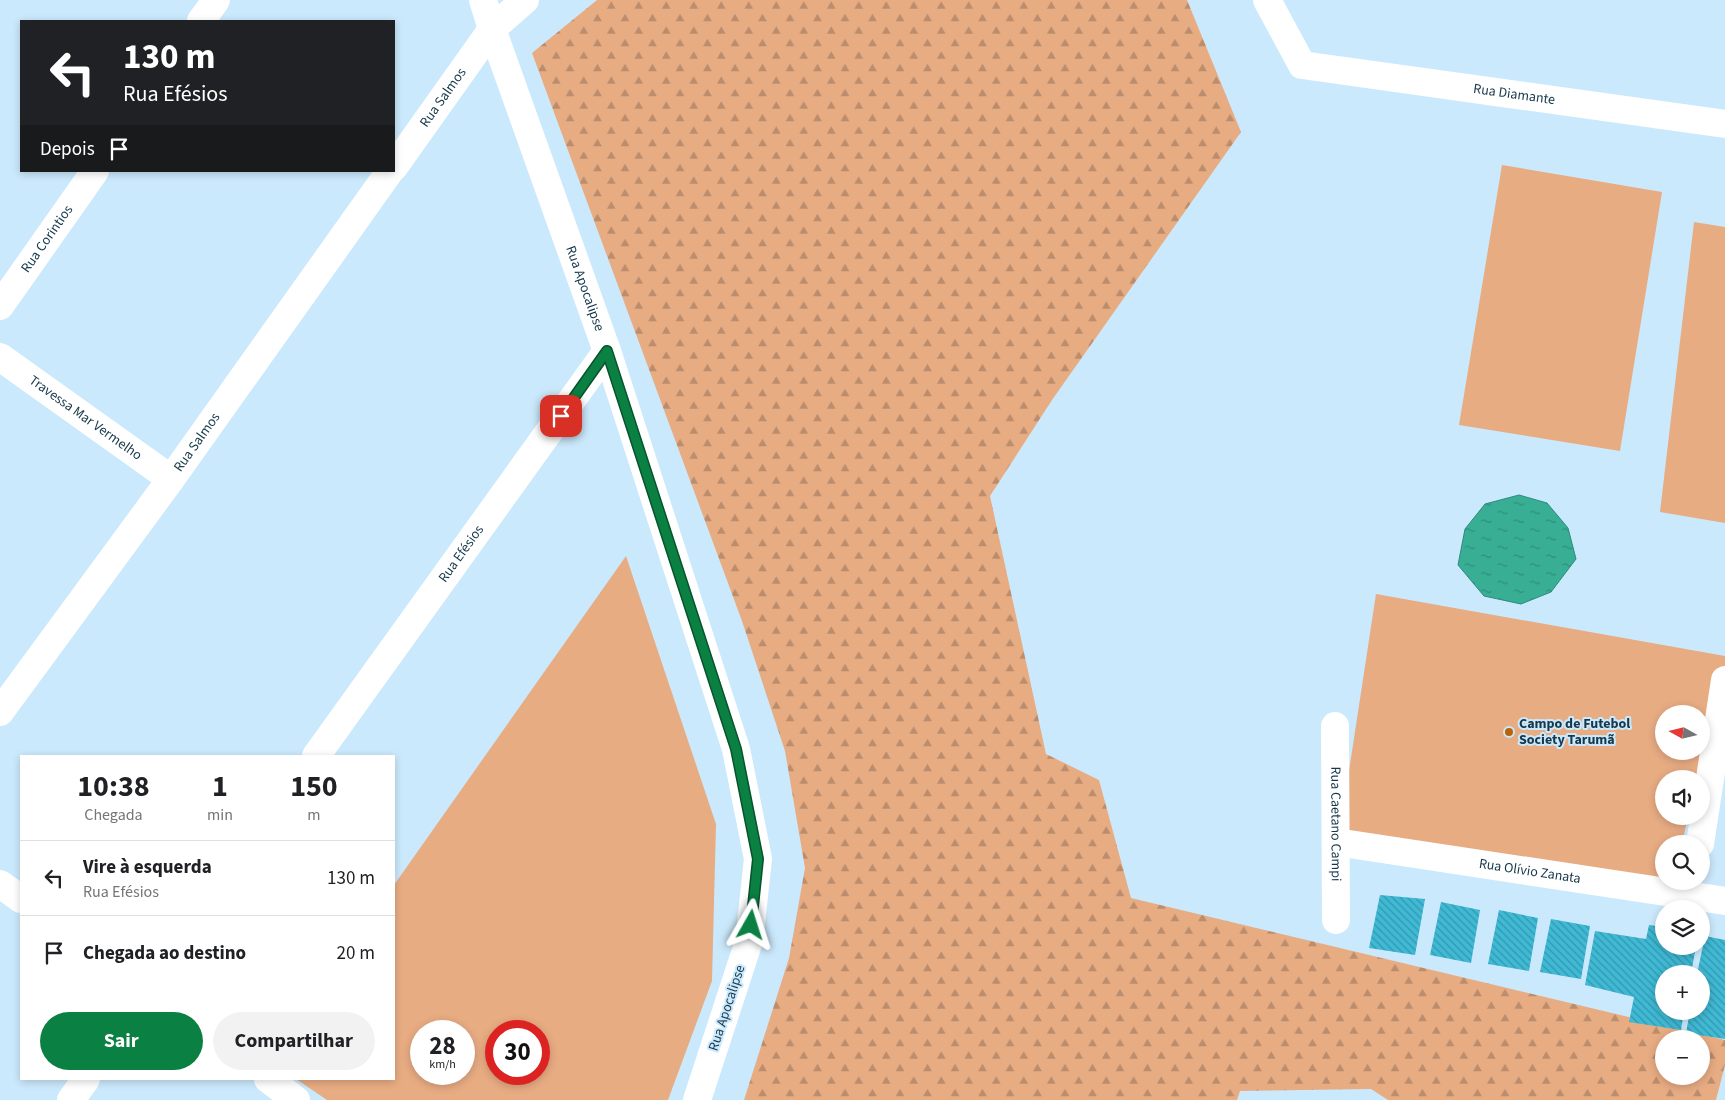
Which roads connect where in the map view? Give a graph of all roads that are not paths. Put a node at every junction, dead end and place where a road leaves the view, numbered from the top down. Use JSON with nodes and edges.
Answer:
{"nodes":[{"id":1,"x":216,"y":0,"type":"edge"},
{"id":2,"x":483,"y":0,"type":"edge"},
{"id":3,"x":525,"y":0,"type":"edge"},
{"id":4,"x":1268,"y":0,"type":"edge"},
{"id":5,"x":202,"y":20,"type":"edge"},
{"id":6,"x":492,"y":29,"type":"junction"},
{"id":7,"x":1725,"y":124,"type":"edge"},
{"id":8,"x":395,"y":166,"type":"edge"},
{"id":9,"x":94,"y":172,"type":"edge"},
{"id":10,"x":389,"y":172,"type":"edge"},
{"id":11,"x":0,"y":306,"type":"edge"},
{"id":12,"x":607,"y":351,"type":"junction"},
{"id":13,"x":0,"y":357,"type":"edge"},
{"id":14,"x":171,"y":479,"type":"junction"},
{"id":15,"x":1725,"y":680,"type":"edge"},
{"id":16,"x":0,"y":712,"type":"edge"},
{"id":17,"x":1335,"y":726,"type":"dead end"},
{"id":18,"x":317,"y":755,"type":"edge"},
{"id":19,"x":1701,"y":835,"type":"edge"},
{"id":20,"x":1336,"y":842,"type":"junction"},
{"id":21,"x":1655,"y":883,"type":"edge"},
{"id":22,"x":0,"y":884,"type":"edge"},
{"id":23,"x":1698,"y":890,"type":"edge"},
{"id":24,"x":20,"y":898,"type":"edge"},
{"id":25,"x":1725,"y":901,"type":"edge"},
{"id":26,"x":1336,"y":920,"type":"dead end"},
{"id":27,"x":85,"y":1080,"type":"edge"},
{"id":28,"x":269,"y":1080,"type":"edge"},
{"id":29,"x":71,"y":1100,"type":"edge"},
{"id":30,"x":296,"y":1100,"type":"edge"},
{"id":31,"x":697,"y":1100,"type":"edge"}],
"edges":[{"from":1,"to":5,"type":"street"},
{"from":2,"to":6,"type":"street","name":"Rua Apocalipse"},
{"from":3,"to":6,"type":"street","name":"Rua Salmos"},
{"from":4,"to":7,"type":"street","name":"Rua Diamante"},
{"from":6,"to":8,"type":"street","name":"Rua Salmos"},
{"from":6,"to":12,"type":"street","name":"Rua Apocalipse"},
{"from":9,"to":11,"type":"street","name":"Rua Corintios"},
{"from":10,"to":14,"type":"street","name":"Rua Salmos"},
{"from":12,"to":18,"type":"street","name":"Rua Efésios"},
{"from":12,"to":31,"type":"street","name":"Rua Apocalipse"},
{"from":13,"to":14,"type":"street","name":"Travessa Mar Vermelho"},
{"from":14,"to":16,"type":"street","name":"Rua Salmos"},
{"from":15,"to":19,"type":"street"},
{"from":17,"to":20,"type":"street","name":"Rua Caetano Campi"},
{"from":20,"to":21,"type":"street","name":"Rua Olívio Zanata"},
{"from":20,"to":26,"type":"street","name":"Rua Caetano Campi"},
{"from":22,"to":24,"type":"street"},
{"from":23,"to":25,"type":"street","name":"Rua Olívio Zanata"},
{"from":27,"to":29,"type":"street"},
{"from":28,"to":30,"type":"street"}]}
